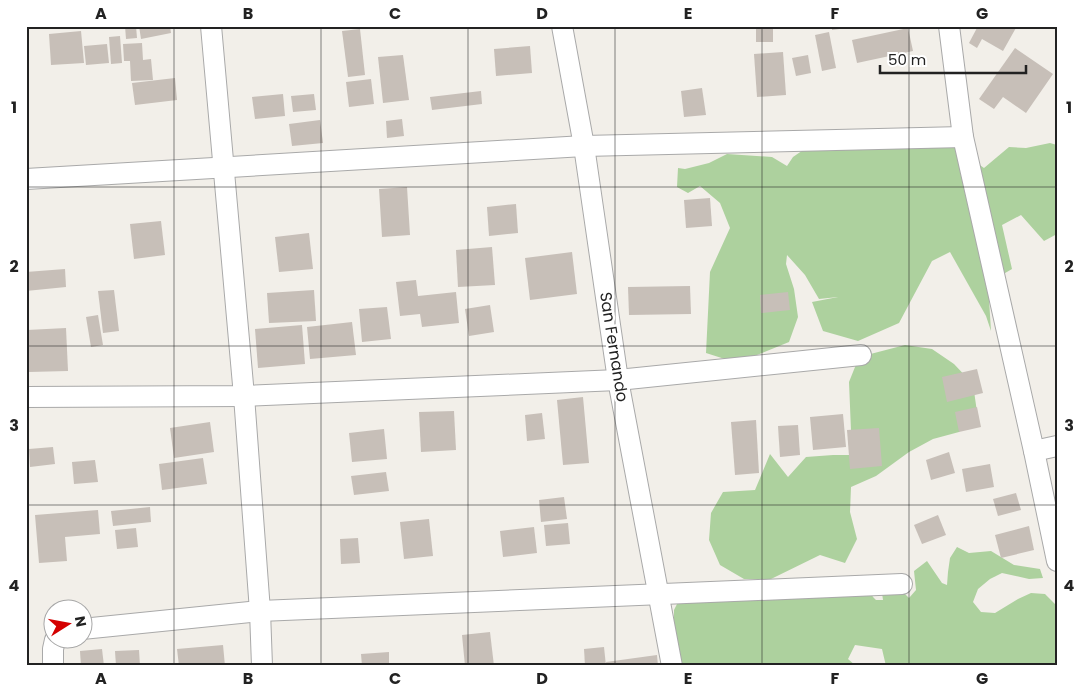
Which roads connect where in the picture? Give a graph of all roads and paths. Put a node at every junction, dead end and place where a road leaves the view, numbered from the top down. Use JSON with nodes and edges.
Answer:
{"nodes":[{"id":1,"x":211,"y":26,"type":"edge"},
{"id":2,"x":562,"y":26,"type":"edge"},
{"id":3,"x":950,"y":26,"type":"edge"},
{"id":4,"x":963,"y":136,"type":"junction"},
{"id":5,"x":584,"y":146,"type":"junction"},
{"id":6,"x":224,"y":168,"type":"junction"},
{"id":7,"x":26,"y":179,"type":"edge"},
{"id":8,"x":861,"y":355,"type":"dead end"},
{"id":9,"x":618,"y":380,"type":"junction"},
{"id":10,"x":244,"y":396,"type":"junction"},
{"id":11,"x":26,"y":397,"type":"edge"},
{"id":12,"x":1057,"y":446,"type":"edge"},
{"id":13,"x":1034,"y":451,"type":"junction"},
{"id":14,"x":1057,"y":561,"type":"edge"},
{"id":15,"x":902,"y":584,"type":"dead end"},
{"id":16,"x":658,"y":594,"type":"junction"},
{"id":17,"x":260,"y":611,"type":"junction"},
{"id":18,"x":92,"y":628,"type":"edge"},
{"id":19,"x":52,"y":650,"type":"edge"},
{"id":20,"x":53,"y":666,"type":"edge"},
{"id":21,"x":262,"y":666,"type":"edge"},
{"id":22,"x":672,"y":666,"type":"edge"}],
"edges":[{"from":1,"to":6,"type":"street"},
{"from":2,"to":5,"type":"street","name":"San Fernando"},
{"from":3,"to":4,"type":"street"},
{"from":4,"to":5,"type":"street"},
{"from":4,"to":13,"type":"street"},
{"from":5,"to":6,"type":"street"},
{"from":5,"to":9,"type":"street","name":"San Fernando"},
{"from":6,"to":7,"type":"street"},
{"from":6,"to":10,"type":"street"},
{"from":8,"to":9,"type":"street"},
{"from":9,"to":10,"type":"street"},
{"from":9,"to":16,"type":"street","name":"San Fernando"},
{"from":10,"to":11,"type":"street"},
{"from":10,"to":17,"type":"street"},
{"from":12,"to":13,"type":"street"},
{"from":13,"to":14,"type":"street"},
{"from":15,"to":16,"type":"street"},
{"from":16,"to":17,"type":"street"},
{"from":16,"to":22,"type":"street","name":"San Fernando"},
{"from":17,"to":18,"type":"street"},
{"from":17,"to":21,"type":"street"},
{"from":19,"to":20,"type":"street"}]}
